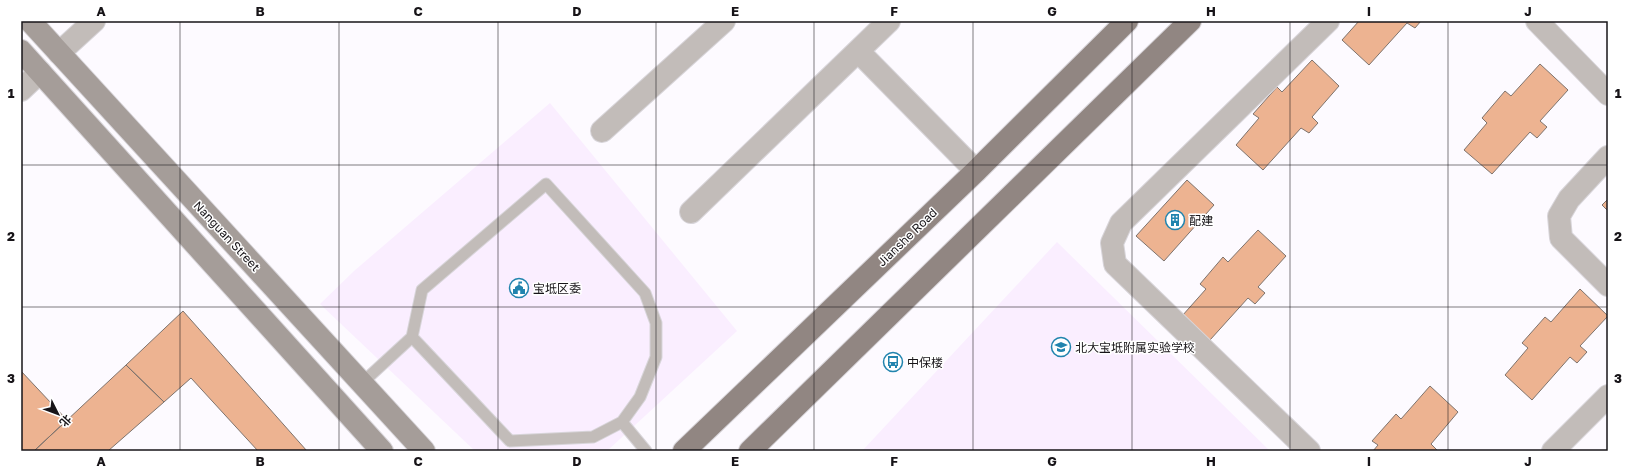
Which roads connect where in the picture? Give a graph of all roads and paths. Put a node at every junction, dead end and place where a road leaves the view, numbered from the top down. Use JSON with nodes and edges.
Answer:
{"nodes":[{"id":1,"x":30,"y":21,"type":"edge"},
{"id":2,"x":94,"y":21,"type":"edge"},
{"id":3,"x":724,"y":21,"type":"edge"},
{"id":4,"x":1127,"y":21,"type":"edge"},
{"id":5,"x":1190,"y":21,"type":"edge"},
{"id":6,"x":1328,"y":21,"type":"edge"},
{"id":7,"x":1537,"y":21,"type":"edge"},
{"id":8,"x":879,"y":24,"type":"edge"},
{"id":9,"x":21,"y":51,"type":"edge"},
{"id":10,"x":858,"y":51,"type":"junction"},
{"id":11,"x":59,"y":53,"type":"junction"},
{"id":12,"x":40,"y":72,"type":"junction"},
{"id":13,"x":21,"y":90,"type":"edge"},
{"id":14,"x":1608,"y":94,"type":"edge"},
{"id":15,"x":602,"y":131,"type":"dead end"},
{"id":16,"x":1608,"y":156,"type":"edge"},
{"id":17,"x":976,"y":171,"type":"junction"},
{"id":18,"x":691,"y":212,"type":"dead end"},
{"id":19,"x":1608,"y":285,"type":"edge"},
{"id":20,"x":412,"y":337,"type":"junction"},
{"id":21,"x":362,"y":384,"type":"junction"},
{"id":22,"x":1608,"y":396,"type":"edge"},
{"id":23,"x":622,"y":422,"type":"junction"},
{"id":24,"x":382,"y":451,"type":"edge"},
{"id":25,"x":424,"y":451,"type":"edge"},
{"id":26,"x":646,"y":451,"type":"edge"},
{"id":27,"x":684,"y":451,"type":"edge"},
{"id":28,"x":750,"y":451,"type":"edge"},
{"id":29,"x":1309,"y":451,"type":"edge"},
{"id":30,"x":1553,"y":451,"type":"edge"}],
"edges":[{"from":1,"to":11,"type":"main road","name":"Nanguan Street"},
{"from":2,"to":11,"type":"street"},
{"from":3,"to":15,"type":"street"},
{"from":4,"to":17,"type":"main road","name":"Jianshe Road"},
{"from":5,"to":28,"type":"main road"},
{"from":6,"to":29,"type":"street"},
{"from":7,"to":14,"type":"street"},
{"from":8,"to":10,"type":"street"},
{"from":9,"to":12,"type":"main road"},
{"from":10,"to":17,"type":"street"},
{"from":10,"to":18,"type":"street"},
{"from":11,"to":21,"type":"main road","name":"Nanguan Street"},
{"from":12,"to":13,"type":"street"},
{"from":12,"to":24,"type":"main road"},
{"from":16,"to":19,"type":"street"},
{"from":17,"to":27,"type":"main road","name":"Jianshe Road"},
{"from":20,"to":21,"type":"lane"},
{"from":20,"to":23,"type":"lane"},
{"from":20,"to":23,"type":"lane"},
{"from":21,"to":25,"type":"main road","name":"Nanguan Street"},
{"from":22,"to":30,"type":"street"},
{"from":23,"to":26,"type":"lane"}]}
